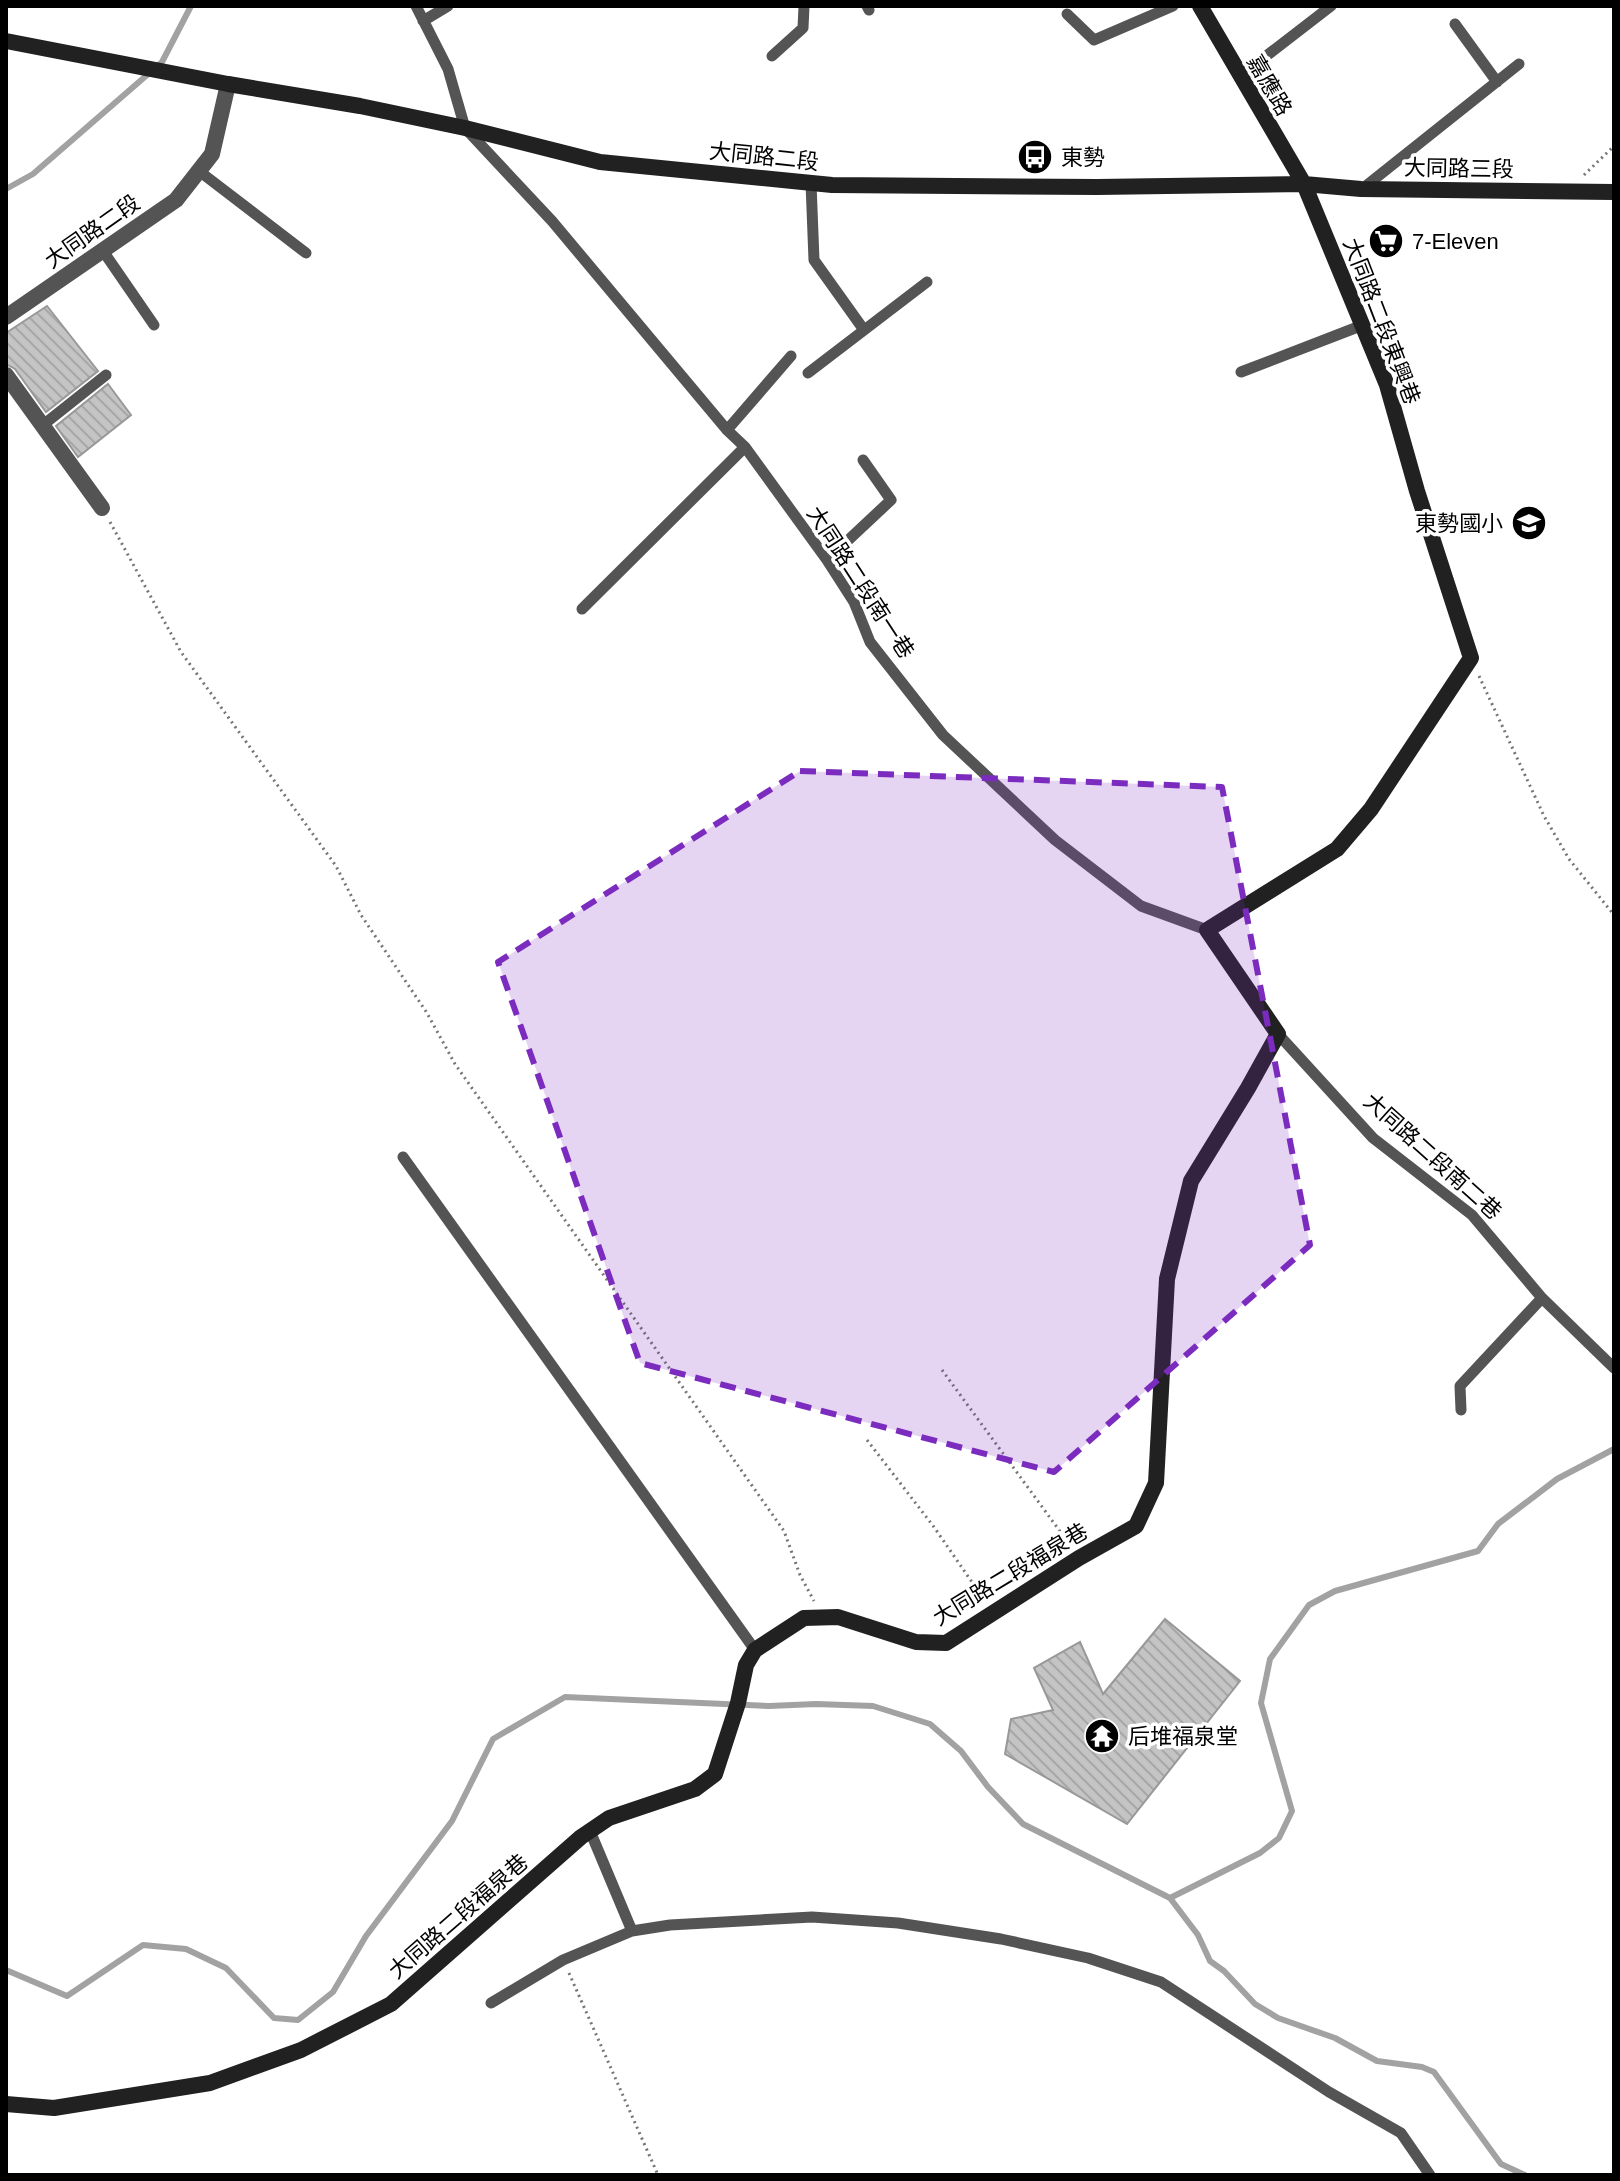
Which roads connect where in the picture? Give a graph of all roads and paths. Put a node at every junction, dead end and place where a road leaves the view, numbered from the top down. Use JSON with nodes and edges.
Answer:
{"nodes":[{"id":1,"x":416,"y":6,"type":"edge"},
{"id":2,"x":448,"y":6,"type":"edge"},
{"id":3,"x":804,"y":6,"type":"edge"},
{"id":4,"x":1173,"y":6,"type":"edge"},
{"id":5,"x":1200,"y":6,"type":"edge"},
{"id":6,"x":1331,"y":6,"type":"edge"},
{"id":7,"x":1067,"y":14,"type":"dead end"},
{"id":8,"x":423,"y":21,"type":"junction"},
{"id":9,"x":1455,"y":24,"type":"dead end"},
{"id":10,"x":6,"y":41,"type":"edge"},
{"id":11,"x":772,"y":56,"type":"dead end"},
{"id":12,"x":1519,"y":64,"type":"dead end"},
{"id":13,"x":1239,"y":77,"type":"junction"},
{"id":14,"x":1497,"y":82,"type":"junction"},
{"id":15,"x":228,"y":84,"type":"junction"},
{"id":16,"x":465,"y":128,"type":"junction"},
{"id":17,"x":1614,"y":146,"type":"edge"},
{"id":18,"x":199,"y":171,"type":"junction"},
{"id":19,"x":811,"y":183,"type":"junction"},
{"id":20,"x":1304,"y":184,"type":"junction"},
{"id":21,"x":1361,"y":189,"type":"junction"},
{"id":22,"x":1567,"y":192,"type":"junction"},
{"id":23,"x":1614,"y":192,"type":"edge"},
{"id":24,"x":103,"y":251,"type":"junction"},
{"id":25,"x":306,"y":253,"type":"dead end"},
{"id":26,"x":927,"y":282,"type":"dead end"},
{"id":27,"x":6,"y":317,"type":"edge"},
{"id":28,"x":154,"y":325,"type":"dead end"},
{"id":29,"x":1363,"y":325,"type":"junction"},
{"id":30,"x":864,"y":330,"type":"junction"},
{"id":31,"x":791,"y":356,"type":"dead end"},
{"id":32,"x":1241,"y":372,"type":"dead end"},
{"id":33,"x":808,"y":373,"type":"dead end"},
{"id":34,"x":6,"y":375,"type":"edge"},
{"id":35,"x":106,"y":375,"type":"dead end"},
{"id":36,"x":43,"y":425,"type":"junction"},
{"id":37,"x":727,"y":430,"type":"junction"},
{"id":38,"x":745,"y":447,"type":"junction"},
{"id":39,"x":863,"y":460,"type":"dead end"},
{"id":40,"x":102,"y":508,"type":"joint"},
{"id":41,"x":827,"y":560,"type":"junction"},
{"id":42,"x":582,"y":609,"type":"dead end"},
{"id":43,"x":1471,"y":658,"type":"junction"},
{"id":44,"x":1614,"y":915,"type":"edge"},
{"id":45,"x":1207,"y":930,"type":"junction"},
{"id":46,"x":1278,"y":1034,"type":"junction"},
{"id":47,"x":403,"y":1157,"type":"dead end"},
{"id":48,"x":1542,"y":1298,"type":"junction"},
{"id":49,"x":1614,"y":1368,"type":"edge"},
{"id":50,"x":942,"y":1370,"type":"dead end"},
{"id":51,"x":1461,"y":1410,"type":"dead end"},
{"id":52,"x":867,"y":1440,"type":"dead end"},
{"id":53,"x":1079,"y":1558,"type":"junction"},
{"id":54,"x":1005,"y":1606,"type":"junction"},
{"id":55,"x":824,"y":1618,"type":"junction"},
{"id":56,"x":755,"y":1650,"type":"junction"},
{"id":57,"x":590,"y":1831,"type":"junction"},
{"id":58,"x":632,"y":1931,"type":"junction"},
{"id":59,"x":563,"y":1960,"type":"junction"},
{"id":60,"x":491,"y":2003,"type":"dead end"},
{"id":61,"x":6,"y":2104,"type":"edge"},
{"id":62,"x":658,"y":2175,"type":"edge"},
{"id":63,"x":1430,"y":2175,"type":"edge"}],
"edges":[{"from":1,"to":8,"type":"lane"},
{"from":2,"to":8,"type":"lane"},
{"from":3,"to":11,"type":"lane"},
{"from":4,"to":7,"type":"lane"},
{"from":5,"to":13,"type":"street","name":"嘉應路"},
{"from":6,"to":13,"type":"lane"},
{"from":8,"to":16,"type":"lane"},
{"from":9,"to":14,"type":"lane"},
{"from":10,"to":15,"type":"street","name":"大同路二段"},
{"from":12,"to":14,"type":"lane"},
{"from":13,"to":20,"type":"street","name":"嘉應路"},
{"from":14,"to":21,"type":"lane"},
{"from":15,"to":16,"type":"street","name":"大同路二段"},
{"from":15,"to":18,"type":"street","name":"大同路二段"},
{"from":16,"to":19,"type":"street","name":"大同路二段"},
{"from":16,"to":37,"type":"lane","name":"大同路二段南一巷"},
{"from":17,"to":22,"type":"path"},
{"from":18,"to":24,"type":"street","name":"大同路二段"},
{"from":18,"to":25,"type":"lane"},
{"from":19,"to":20,"type":"street","name":"大同路二段"},
{"from":19,"to":30,"type":"lane"},
{"from":20,"to":21,"type":"street","name":"大同路三段"},
{"from":20,"to":29,"type":"street","name":"大同路二段東興巷"},
{"from":21,"to":22,"type":"street","name":"大同路三段"},
{"from":22,"to":23,"type":"street","name":"大同路三段"},
{"from":24,"to":27,"type":"street","name":"大同路二段"},
{"from":24,"to":28,"type":"lane"},
{"from":26,"to":30,"type":"lane"},
{"from":29,"to":32,"type":"lane"},
{"from":29,"to":43,"type":"street","name":"大同路二段東興巷"},
{"from":30,"to":33,"type":"lane"},
{"from":31,"to":37,"type":"lane"},
{"from":34,"to":36,"type":"street"},
{"from":35,"to":36,"type":"lane"},
{"from":36,"to":40,"type":"street"},
{"from":37,"to":38,"type":"lane","name":"大同路二段南一巷"},
{"from":38,"to":41,"type":"lane","name":"大同路二段南一巷"},
{"from":38,"to":42,"type":"lane"},
{"from":39,"to":41,"type":"lane"},
{"from":40,"to":55,"type":"path"},
{"from":41,"to":45,"type":"lane","name":"大同路二段南一巷"},
{"from":43,"to":44,"type":"path"},
{"from":43,"to":45,"type":"street"},
{"from":45,"to":46,"type":"street","name":"大同路二段南二巷"},
{"from":46,"to":48,"type":"lane","name":"大同路二段南二巷"},
{"from":46,"to":53,"type":"street","name":"大同路二段福泉巷"},
{"from":47,"to":56,"type":"lane"},
{"from":48,"to":49,"type":"lane","name":"大同路二段南二巷"},
{"from":48,"to":51,"type":"lane"},
{"from":50,"to":53,"type":"path"},
{"from":52,"to":54,"type":"path"},
{"from":53,"to":54,"type":"street","name":"大同路二段福泉巷"},
{"from":54,"to":55,"type":"street","name":"大同路二段福泉巷"},
{"from":55,"to":56,"type":"street","name":"大同路二段福泉巷"},
{"from":56,"to":57,"type":"street","name":"大同路二段福泉巷"},
{"from":57,"to":58,"type":"lane"},
{"from":57,"to":61,"type":"street","name":"大同路二段福泉巷"},
{"from":58,"to":59,"type":"lane"},
{"from":58,"to":63,"type":"lane"},
{"from":59,"to":60,"type":"lane"},
{"from":59,"to":62,"type":"path"}]}
